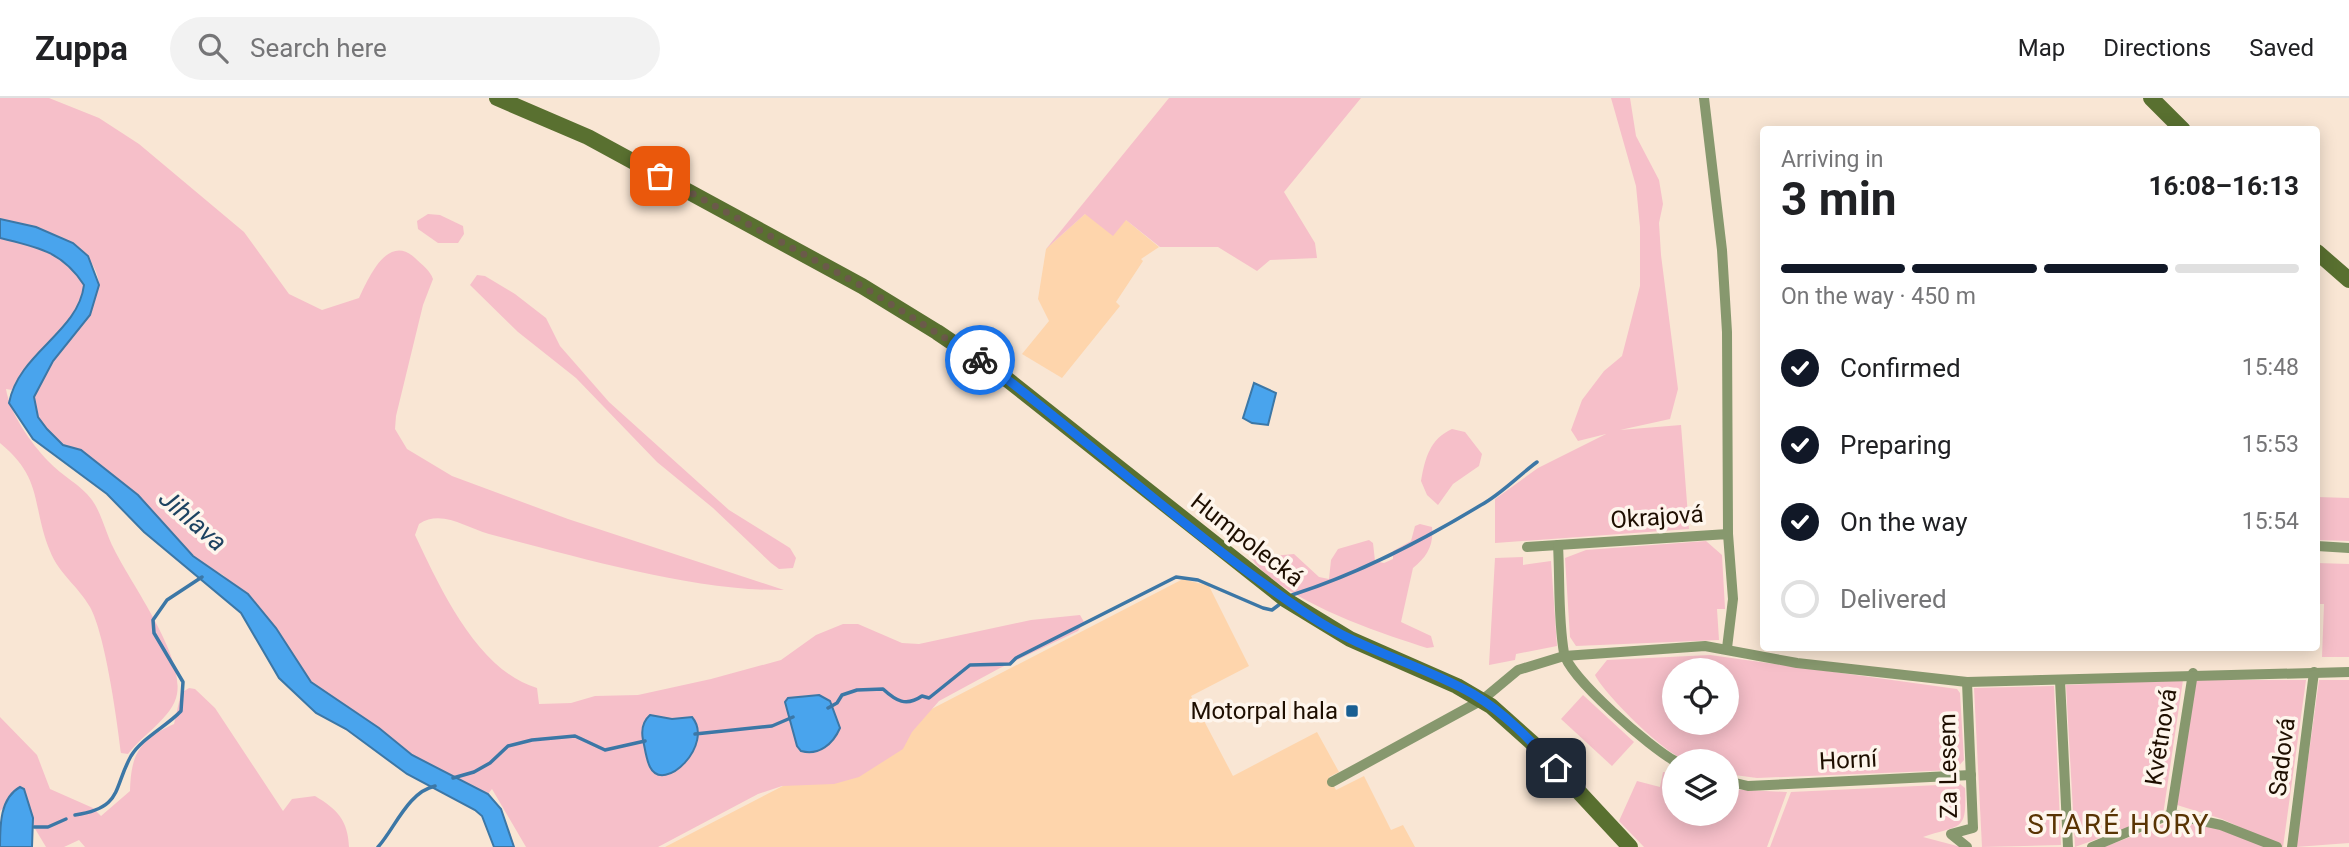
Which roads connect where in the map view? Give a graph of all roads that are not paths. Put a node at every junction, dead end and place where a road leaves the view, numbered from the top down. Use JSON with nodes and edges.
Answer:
{"nodes":[{"id":1,"x":497,"y":98,"type":"edge"},
{"id":2,"x":1704,"y":98,"type":"edge"},
{"id":3,"x":2151,"y":98,"type":"edge"},
{"id":4,"x":2179,"y":126,"type":"edge"},
{"id":5,"x":2320,"y":255,"type":"edge"},
{"id":6,"x":2349,"y":280,"type":"edge"},
{"id":7,"x":1728,"y":534,"type":"junction"},
{"id":8,"x":1558,"y":545,"type":"junction"},
{"id":9,"x":2320,"y":546,"type":"edge"},
{"id":10,"x":1527,"y":547,"type":"dead end"},
{"id":11,"x":2349,"y":548,"type":"edge"},
{"id":12,"x":1727,"y":648,"type":"junction"},
{"id":13,"x":1564,"y":656,"type":"junction"},
{"id":14,"x":2314,"y":672,"type":"junction"},
{"id":15,"x":2349,"y":672,"type":"edge"},
{"id":16,"x":2193,"y":674,"type":"junction"},
{"id":17,"x":2060,"y":680,"type":"junction"},
{"id":18,"x":1968,"y":682,"type":"junction"},
{"id":19,"x":1482,"y":700,"type":"junction"},
{"id":20,"x":1662,"y":754,"type":"edge"},
{"id":21,"x":1971,"y":775,"type":"junction"},
{"id":22,"x":1332,"y":782,"type":"dead end"},
{"id":23,"x":1739,"y":783,"type":"edge"},
{"id":24,"x":2171,"y":810,"type":"junction"},
{"id":25,"x":1630,"y":847,"type":"edge"},
{"id":26,"x":1967,"y":847,"type":"edge"},
{"id":27,"x":2068,"y":847,"type":"edge"},
{"id":28,"x":2092,"y":847,"type":"edge"},
{"id":29,"x":2277,"y":847,"type":"edge"},
{"id":30,"x":2292,"y":847,"type":"edge"}],
"edges":[{"from":1,"to":19,"type":"main road","name":"Humpolecká"},
{"from":2,"to":7,"type":"street"},
{"from":3,"to":4,"type":"main road"},
{"from":5,"to":6,"type":"main road"},
{"from":7,"to":8,"type":"street","name":"Okrajová"},
{"from":7,"to":12,"type":"street","name":"Okrajová"},
{"from":8,"to":10,"type":"street","name":"Okrajová"},
{"from":8,"to":13,"type":"street"},
{"from":9,"to":11,"type":"street"},
{"from":12,"to":13,"type":"street"},
{"from":12,"to":18,"type":"street"},
{"from":13,"to":19,"type":"street"},
{"from":13,"to":20,"type":"street"},
{"from":14,"to":15,"type":"street"},
{"from":14,"to":16,"type":"street"},
{"from":14,"to":30,"type":"street","name":"Sadová"},
{"from":16,"to":17,"type":"street"},
{"from":16,"to":24,"type":"street","name":"Květnová"},
{"from":17,"to":18,"type":"street"},
{"from":17,"to":27,"type":"street"},
{"from":18,"to":21,"type":"street","name":"Za Lesem"},
{"from":19,"to":22,"type":"street"},
{"from":19,"to":25,"type":"main road","name":"Humpolecká"},
{"from":21,"to":23,"type":"street","name":"Horní"},
{"from":21,"to":26,"type":"street","name":"Za Lesem"},
{"from":24,"to":28,"type":"street"},
{"from":24,"to":29,"type":"street"}]}
